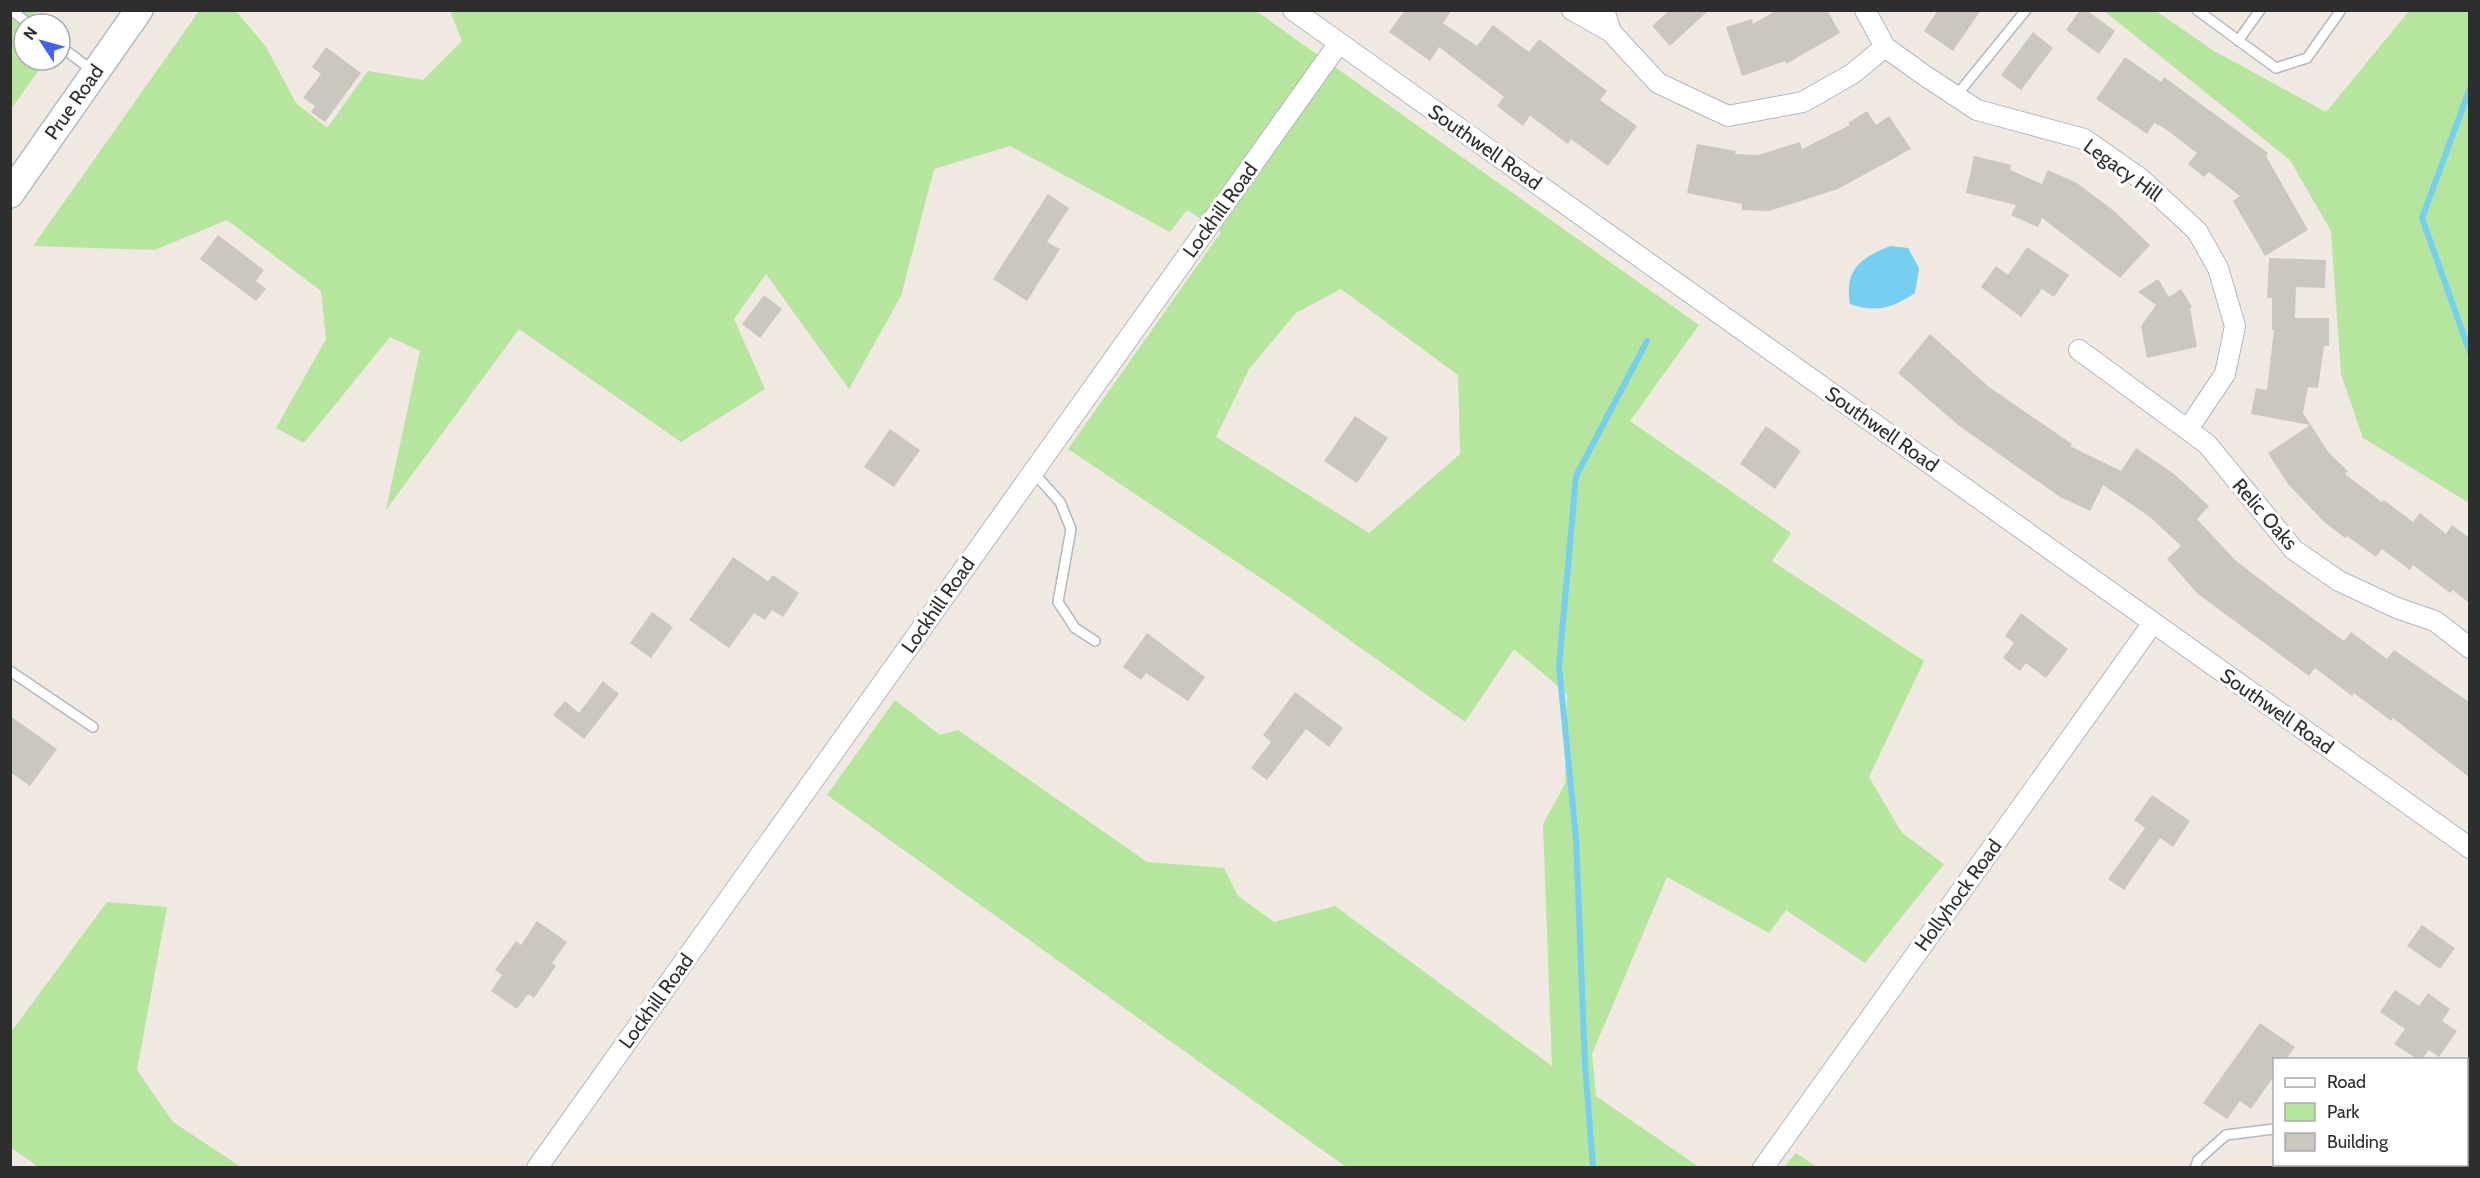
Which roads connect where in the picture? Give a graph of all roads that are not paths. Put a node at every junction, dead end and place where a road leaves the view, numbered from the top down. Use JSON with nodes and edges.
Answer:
{"nodes":[{"id":1,"x":139,"y":10,"type":"edge"},
{"id":2,"x":1293,"y":10,"type":"edge"},
{"id":3,"x":1572,"y":10,"type":"edge"},
{"id":4,"x":1604,"y":10,"type":"edge"},
{"id":5,"x":1865,"y":10,"type":"edge"},
{"id":6,"x":2026,"y":10,"type":"edge"},
{"id":7,"x":2197,"y":10,"type":"edge"},
{"id":8,"x":2260,"y":10,"type":"edge"},
{"id":9,"x":2341,"y":10,"type":"edge"},
{"id":10,"x":1611,"y":32,"type":"junction"},
{"id":11,"x":2238,"y":41,"type":"junction"},
{"id":12,"x":1339,"y":43,"type":"junction"},
{"id":13,"x":1885,"y":47,"type":"junction"},
{"id":14,"x":72,"y":55,"type":"edge"},
{"id":15,"x":95,"y":72,"type":"junction"},
{"id":16,"x":1956,"y":96,"type":"junction"},
{"id":17,"x":10,"y":194,"type":"edge"},
{"id":18,"x":2079,"y":351,"type":"dead end"},
{"id":19,"x":2188,"y":429,"type":"junction"},
{"id":20,"x":1033,"y":472,"type":"junction"},
{"id":21,"x":2153,"y":623,"type":"junction"},
{"id":22,"x":1095,"y":641,"type":"dead end"},
{"id":23,"x":2469,"y":648,"type":"edge"},
{"id":24,"x":10,"y":671,"type":"edge"},
{"id":25,"x":93,"y":727,"type":"dead end"},
{"id":26,"x":2469,"y":848,"type":"edge"},
{"id":27,"x":2273,"y":1129,"type":"edge"},
{"id":28,"x":537,"y":1167,"type":"edge"},
{"id":29,"x":1763,"y":1167,"type":"edge"},
{"id":30,"x":2195,"y":1167,"type":"edge"}],
"edges":[{"from":1,"to":15,"type":"main road","name":"Prue Road"},
{"from":2,"to":12,"type":"street","name":"Southwell Road"},
{"from":3,"to":10,"type":"street"},
{"from":4,"to":10,"type":"street"},
{"from":5,"to":13,"type":"street","name":"Legacy Hill"},
{"from":6,"to":16,"type":"lane"},
{"from":7,"to":11,"type":"lane"},
{"from":8,"to":11,"type":"lane"},
{"from":9,"to":11,"type":"lane"},
{"from":10,"to":13,"type":"street"},
{"from":12,"to":20,"type":"street","name":"Lockhill Road"},
{"from":12,"to":21,"type":"street","name":"Southwell Road"},
{"from":13,"to":16,"type":"street","name":"Legacy Hill"},
{"from":14,"to":15,"type":"lane"},
{"from":15,"to":17,"type":"main road","name":"Prue Road"},
{"from":16,"to":19,"type":"street","name":"Legacy Hill"},
{"from":18,"to":19,"type":"street","name":"Relic Oaks"},
{"from":19,"to":23,"type":"street","name":"Relic Oaks"},
{"from":20,"to":22,"type":"lane"},
{"from":20,"to":28,"type":"street","name":"Lockhill Road"},
{"from":21,"to":26,"type":"street","name":"Southwell Road"},
{"from":21,"to":29,"type":"street","name":"Hollyhock Road"},
{"from":24,"to":25,"type":"lane"},
{"from":27,"to":30,"type":"lane"}]}
